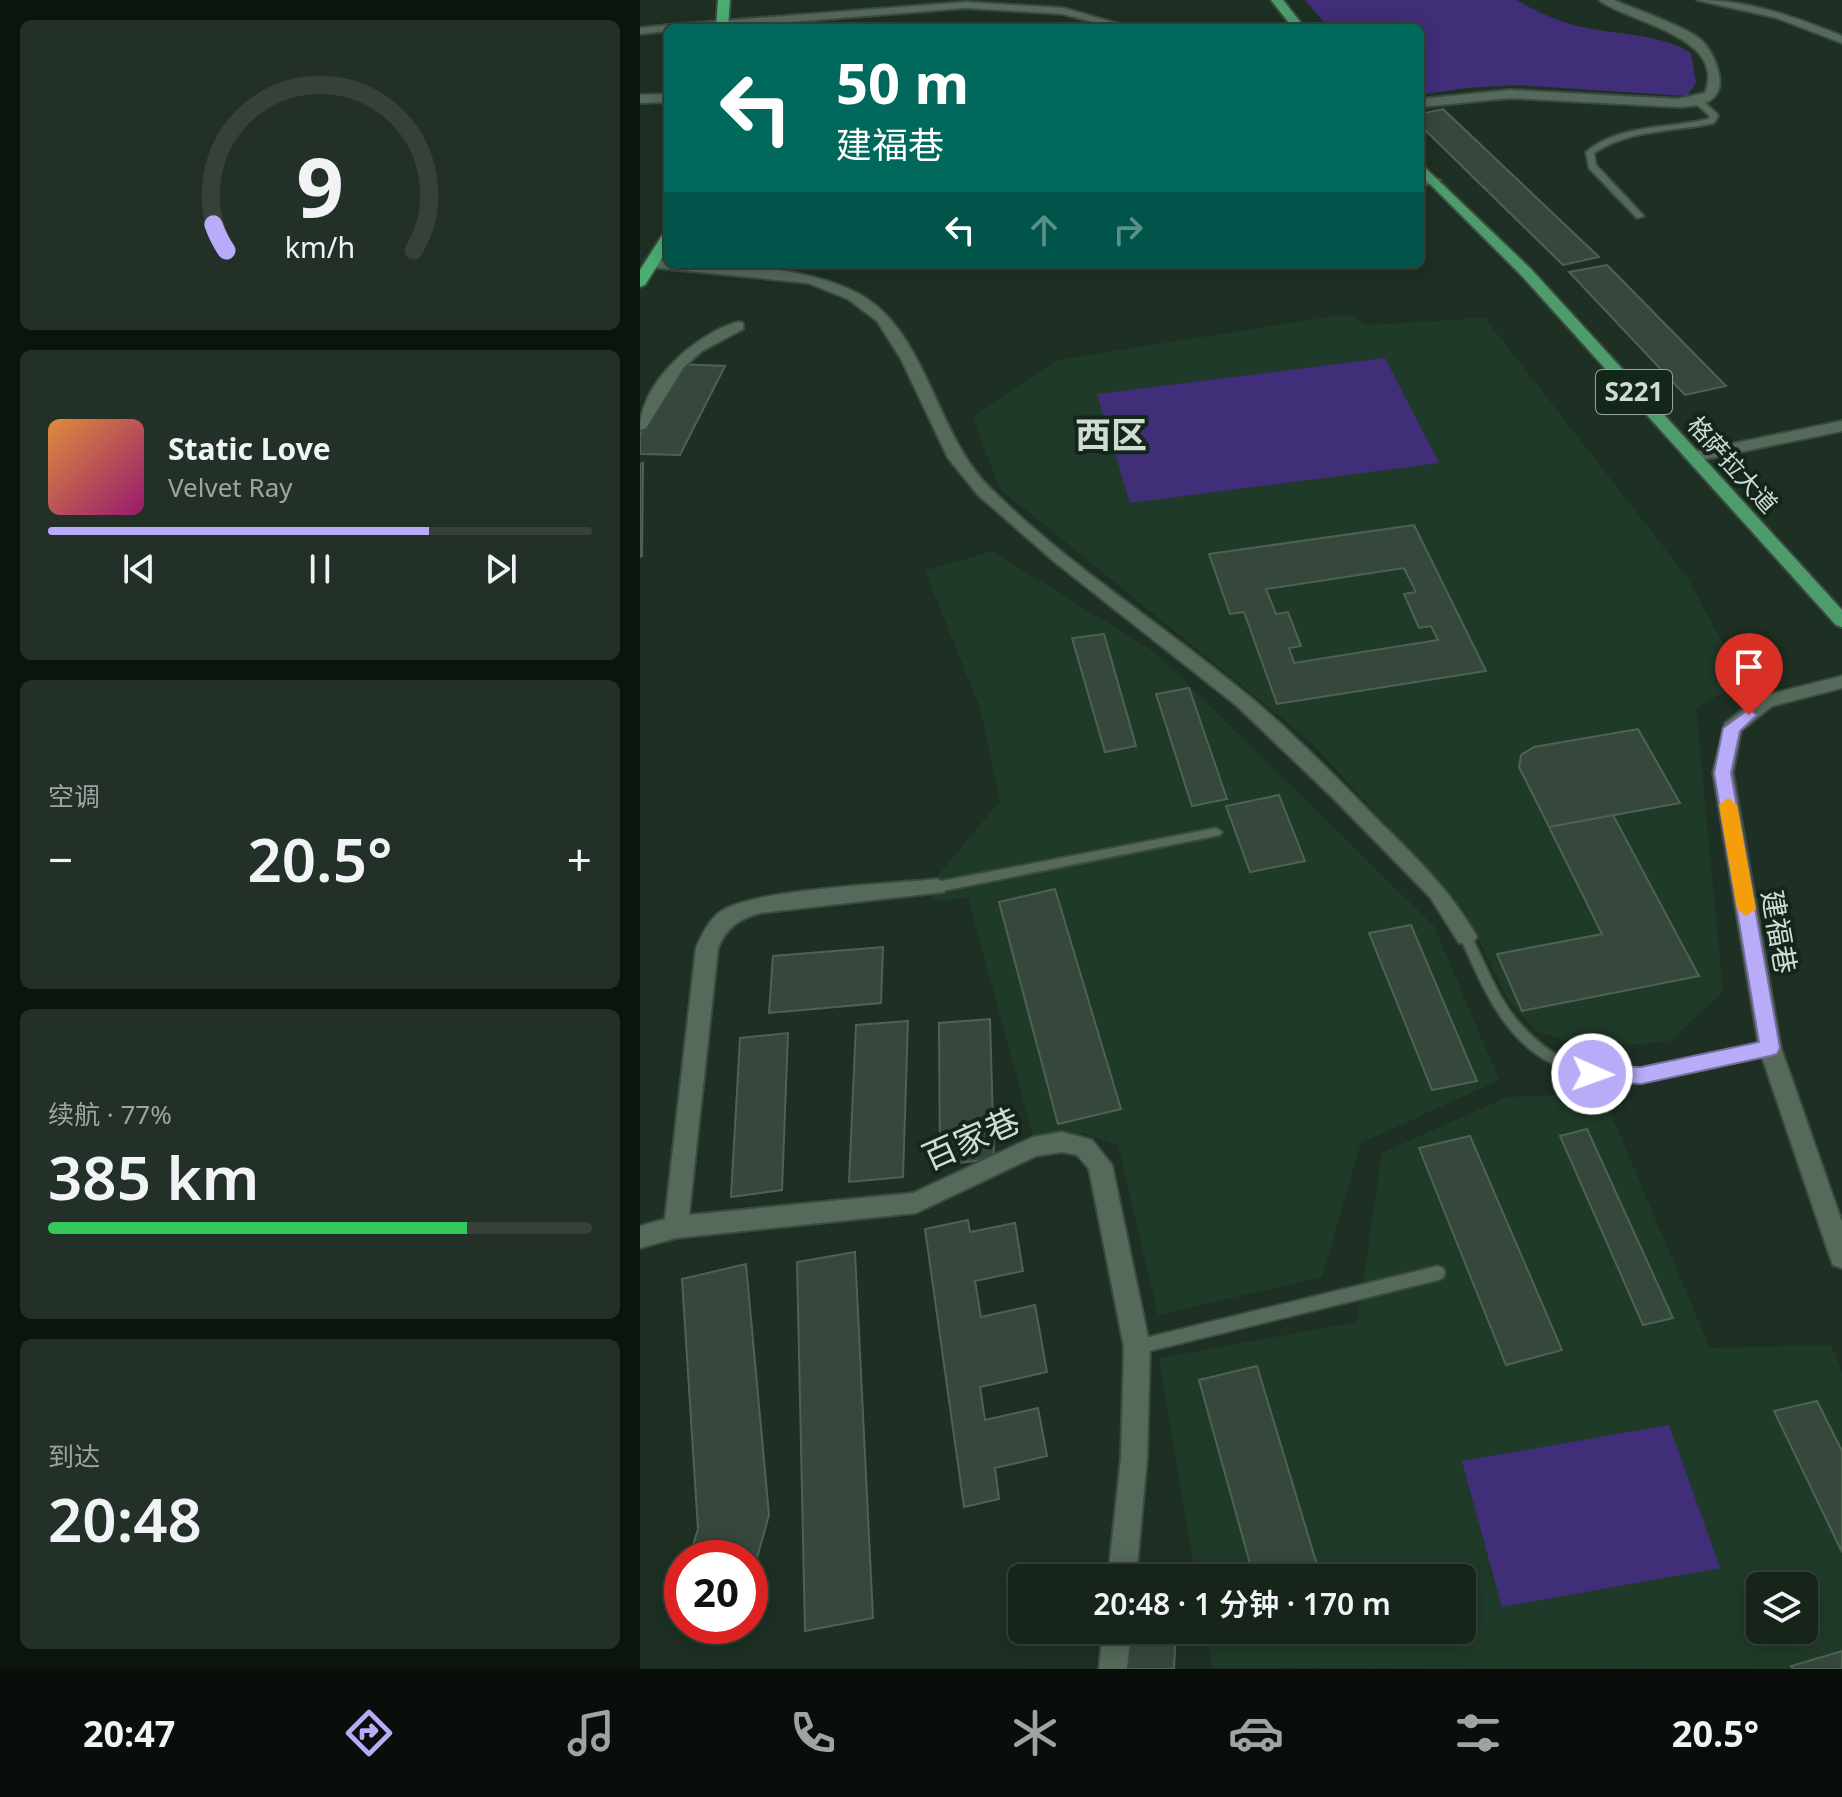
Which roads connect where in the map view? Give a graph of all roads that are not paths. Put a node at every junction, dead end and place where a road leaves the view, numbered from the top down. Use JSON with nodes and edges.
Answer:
{"nodes":[{"id":1,"x":724,"y":0,"type":"edge"},
{"id":2,"x":1277,"y":0,"type":"edge"},
{"id":3,"x":1605,"y":0,"type":"edge"},
{"id":4,"x":1703,"y":0,"type":"edge"},
{"id":5,"x":722,"y":24,"type":"edge"},
{"id":6,"x":745,"y":24,"type":"edge"},
{"id":7,"x":1113,"y":24,"type":"edge"},
{"id":8,"x":1296,"y":24,"type":"edge"},
{"id":9,"x":664,"y":29,"type":"edge"},
{"id":10,"x":640,"y":31,"type":"edge"},
{"id":11,"x":1841,"y":41,"type":"edge"},
{"id":12,"x":664,"y":98,"type":"edge"},
{"id":13,"x":640,"y":99,"type":"edge"},
{"id":14,"x":1698,"y":101,"type":"junction"},
{"id":15,"x":1424,"y":102,"type":"edge"},
{"id":16,"x":1427,"y":182,"type":"edge"},
{"id":17,"x":1640,"y":216,"type":"dead end"},
{"id":18,"x":664,"y":244,"type":"edge"},
{"id":19,"x":653,"y":264,"type":"junction"},
{"id":20,"x":664,"y":265,"type":"edge"},
{"id":21,"x":695,"y":268,"type":"edge"},
{"id":22,"x":640,"y":282,"type":"edge"},
{"id":23,"x":738,"y":326,"type":"dead end"},
{"id":24,"x":640,"y":425,"type":"edge"},
{"id":25,"x":1842,"y":426,"type":"edge"},
{"id":26,"x":1692,"y":457,"type":"junction"},
{"id":27,"x":1842,"y":621,"type":"edge"},
{"id":28,"x":1842,"y":682,"type":"edge"},
{"id":29,"x":1216,"y":832,"type":"dead end"},
{"id":30,"x":937,"y":887,"type":"joint"},
{"id":31,"x":1466,"y":937,"type":"joint"},
{"id":32,"x":1770,"y":1048,"type":"junction"},
{"id":33,"x":676,"y":1227,"type":"junction"},
{"id":34,"x":640,"y":1237,"type":"edge"},
{"id":35,"x":1842,"y":1257,"type":"edge"},
{"id":36,"x":1438,"y":1273,"type":"dead end"},
{"id":37,"x":1137,"y":1347,"type":"junction"},
{"id":38,"x":1123,"y":1564,"type":"edge"},
{"id":39,"x":1116,"y":1644,"type":"edge"},
{"id":40,"x":1113,"y":1669,"type":"edge"}],
"edges":[{"from":1,"to":5,"type":"highway"},
{"from":2,"to":8,"type":"main road"},
{"from":3,"to":14,"type":"street"},
{"from":4,"to":11,"type":"street"},
{"from":6,"to":7,"type":"street"},
{"from":9,"to":10,"type":"street"},
{"from":12,"to":13,"type":"street"},
{"from":14,"to":15,"type":"street"},
{"from":14,"to":17,"type":"lane"},
{"from":16,"to":26,"type":"main road","name":"格萨拉大道","number":"S221"},
{"from":18,"to":19,"type":"highway"},
{"from":19,"to":20,"type":"street"},
{"from":19,"to":22,"type":"highway"},
{"from":21,"to":31,"type":"street"},
{"from":23,"to":24,"type":"street"},
{"from":25,"to":26,"type":"street"},
{"from":26,"to":27,"type":"main road","name":"格萨拉大道","number":"S221"},
{"from":28,"to":32,"type":"street","name":"建福巷"},
{"from":29,"to":30,"type":"lane"},
{"from":30,"to":33,"type":"street"},
{"from":31,"to":32,"type":"lane"},
{"from":32,"to":35,"type":"street","name":"建福巷"},
{"from":33,"to":34,"type":"street","name":"百家巷"},
{"from":33,"to":37,"type":"street","name":"百家巷"},
{"from":36,"to":37,"type":"lane"},
{"from":37,"to":38,"type":"street","name":"百家巷"},
{"from":39,"to":40,"type":"street"}]}
